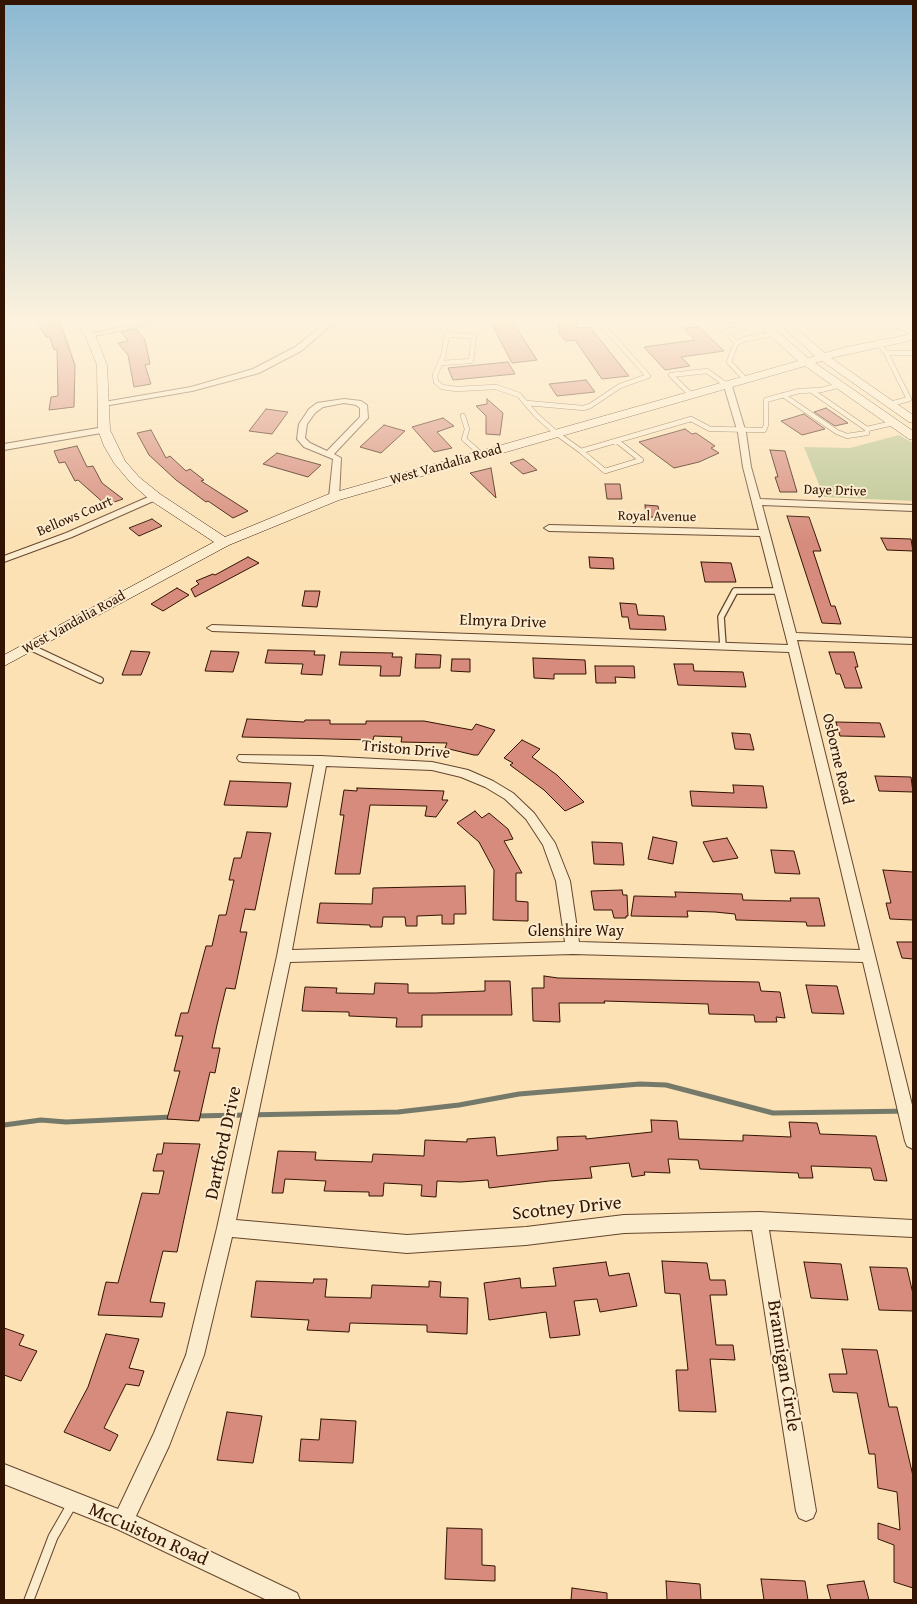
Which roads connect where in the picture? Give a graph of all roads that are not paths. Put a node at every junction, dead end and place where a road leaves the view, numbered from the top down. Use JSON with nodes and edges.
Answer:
{"nodes":[{"id":1,"x":103,"y":394,"type":"edge"},
{"id":2,"x":164,"y":394,"type":"edge"},
{"id":3,"x":517,"y":394,"type":"edge"},
{"id":4,"x":608,"y":394,"type":"edge"},
{"id":5,"x":689,"y":394,"type":"edge"},
{"id":6,"x":700,"y":394,"type":"edge"},
{"id":7,"x":730,"y":394,"type":"edge"},
{"id":8,"x":788,"y":394,"type":"edge"},
{"id":9,"x":816,"y":394,"type":"edge"},
{"id":10,"x":849,"y":394,"type":"edge"},
{"id":11,"x":876,"y":394,"type":"edge"},
{"id":12,"x":783,"y":395,"type":"junction"},
{"id":13,"x":692,"y":396,"type":"junction"},
{"id":14,"x":911,"y":399,"type":"edge"},
{"id":15,"x":528,"y":402,"type":"junction"},
{"id":16,"x":104,"y":404,"type":"junction"},
{"id":17,"x":890,"y":404,"type":"junction"},
{"id":18,"x":463,"y":416,"type":"dead end"},
{"id":19,"x":913,"y":420,"type":"edge"},
{"id":20,"x":893,"y":423,"type":"junction"},
{"id":21,"x":867,"y":429,"type":"junction"},
{"id":22,"x":104,"y":430,"type":"junction"},
{"id":23,"x":741,"y":431,"type":"junction"},
{"id":24,"x":556,"y":433,"type":"junction"},
{"id":25,"x":913,"y":436,"type":"edge"},
{"id":26,"x":617,"y":441,"type":"junction"},
{"id":27,"x":4,"y":447,"type":"edge"},
{"id":28,"x":580,"y":451,"type":"junction"},
{"id":29,"x":329,"y":454,"type":"junction"},
{"id":30,"x":482,"y":455,"type":"junction"},
{"id":31,"x":155,"y":497,"type":"junction"},
{"id":32,"x":334,"y":497,"type":"junction"},
{"id":33,"x":757,"y":502,"type":"junction"},
{"id":34,"x":913,"y":508,"type":"edge"},
{"id":35,"x":549,"y":528,"type":"dead end"},
{"id":36,"x":763,"y":533,"type":"junction"},
{"id":37,"x":224,"y":542,"type":"junction"},
{"id":38,"x":4,"y":559,"type":"edge"},
{"id":39,"x":779,"y":591,"type":"junction"},
{"id":40,"x":212,"y":628,"type":"dead end"},
{"id":41,"x":791,"y":636,"type":"junction"},
{"id":42,"x":913,"y":641,"type":"edge"},
{"id":43,"x":722,"y":646,"type":"junction"},
{"id":44,"x":30,"y":647,"type":"junction"},
{"id":45,"x":794,"y":649,"type":"junction"},
{"id":46,"x":4,"y":661,"type":"edge"},
{"id":47,"x":100,"y":680,"type":"dead end"},
{"id":48,"x":243,"y":758,"type":"dead end"},
{"id":49,"x":322,"y":760,"type":"junction"},
{"id":50,"x":573,"y":948,"type":"junction"},
{"id":51,"x":284,"y":956,"type":"junction"},
{"id":52,"x":867,"y":956,"type":"junction"},
{"id":53,"x":913,"y":1141,"type":"edge"},
{"id":54,"x":758,"y":1221,"type":"junction"},
{"id":55,"x":226,"y":1228,"type":"junction"},
{"id":56,"x":913,"y":1228,"type":"edge"},
{"id":57,"x":5,"y":1477,"type":"edge"},
{"id":58,"x":73,"y":1502,"type":"junction"},
{"id":59,"x":806,"y":1511,"type":"dead end"},
{"id":60,"x":123,"y":1521,"type":"junction"},
{"id":61,"x":29,"y":1600,"type":"edge"},
{"id":62,"x":290,"y":1600,"type":"edge"}],
"edges":[{"from":1,"to":16,"type":"main road"},
{"from":2,"to":16,"type":"street"},
{"from":3,"to":15,"type":"lane"},
{"from":4,"to":15,"type":"lane"},
{"from":5,"to":13,"type":"lane"},
{"from":6,"to":13,"type":"main road","name":"West Vandalia Road"},
{"from":7,"to":23,"type":"street","name":"Osborne Road"},
{"from":8,"to":12,"type":"lane"},
{"from":9,"to":21,"type":"lane"},
{"from":10,"to":20,"type":"main road"},
{"from":11,"to":17,"type":"main road"},
{"from":12,"to":21,"type":"lane"},
{"from":12,"to":23,"type":"lane"},
{"from":13,"to":24,"type":"main road","name":"West Vandalia Road"},
{"from":14,"to":17,"type":"lane"},
{"from":15,"to":24,"type":"lane"},
{"from":16,"to":22,"type":"main road"},
{"from":17,"to":19,"type":"main road"},
{"from":18,"to":30,"type":"lane"},
{"from":20,"to":21,"type":"lane"},
{"from":20,"to":25,"type":"main road"},
{"from":22,"to":27,"type":"street"},
{"from":22,"to":31,"type":"main road"},
{"from":23,"to":26,"type":"lane"},
{"from":23,"to":33,"type":"street","name":"Osborne Road"},
{"from":24,"to":28,"type":"lane"},
{"from":24,"to":30,"type":"main road","name":"West Vandalia Road"},
{"from":26,"to":28,"type":"lane"},
{"from":26,"to":28,"type":"lane"},
{"from":29,"to":29,"type":"street"},
{"from":29,"to":32,"type":"street"},
{"from":30,"to":32,"type":"main road","name":"West Vandalia Road"},
{"from":31,"to":37,"type":"main road"},
{"from":31,"to":38,"type":"street","name":"Bellows Court"},
{"from":32,"to":37,"type":"main road","name":"West Vandalia Road"},
{"from":33,"to":34,"type":"street","name":"Daye Drive"},
{"from":33,"to":36,"type":"street","name":"Osborne Road"},
{"from":35,"to":36,"type":"street","name":"Royal Avenue"},
{"from":36,"to":39,"type":"street","name":"Osborne Road"},
{"from":37,"to":44,"type":"main road","name":"West Vandalia Road"},
{"from":39,"to":41,"type":"street","name":"Osborne Road"},
{"from":39,"to":43,"type":"lane"},
{"from":40,"to":43,"type":"street","name":"Elmyra Drive"},
{"from":41,"to":42,"type":"street"},
{"from":41,"to":45,"type":"street","name":"Osborne Road"},
{"from":43,"to":45,"type":"street","name":"Elmyra Drive"},
{"from":44,"to":46,"type":"main road","name":"West Vandalia Road"},
{"from":44,"to":47,"type":"lane"},
{"from":45,"to":52,"type":"street","name":"Osborne Road"},
{"from":48,"to":49,"type":"street","name":"Triston Drive"},
{"from":49,"to":50,"type":"street","name":"Triston Drive"},
{"from":49,"to":51,"type":"street","name":"Dartford Drive"},
{"from":50,"to":51,"type":"street","name":"Glenshire Way"},
{"from":50,"to":52,"type":"street","name":"Glenshire Way"},
{"from":51,"to":55,"type":"street","name":"Dartford Drive"},
{"from":52,"to":53,"type":"street","name":"Osborne Road"},
{"from":54,"to":55,"type":"street","name":"Scotney Drive"},
{"from":54,"to":56,"type":"street","name":"Scotney Drive"},
{"from":54,"to":59,"type":"street","name":"Brannigan Circle"},
{"from":55,"to":60,"type":"street","name":"Dartford Drive"},
{"from":57,"to":58,"type":"street","name":"McCuiston Road"},
{"from":58,"to":60,"type":"street","name":"McCuiston Road"},
{"from":58,"to":61,"type":"lane"},
{"from":60,"to":62,"type":"street","name":"McCuiston Road"}]}
